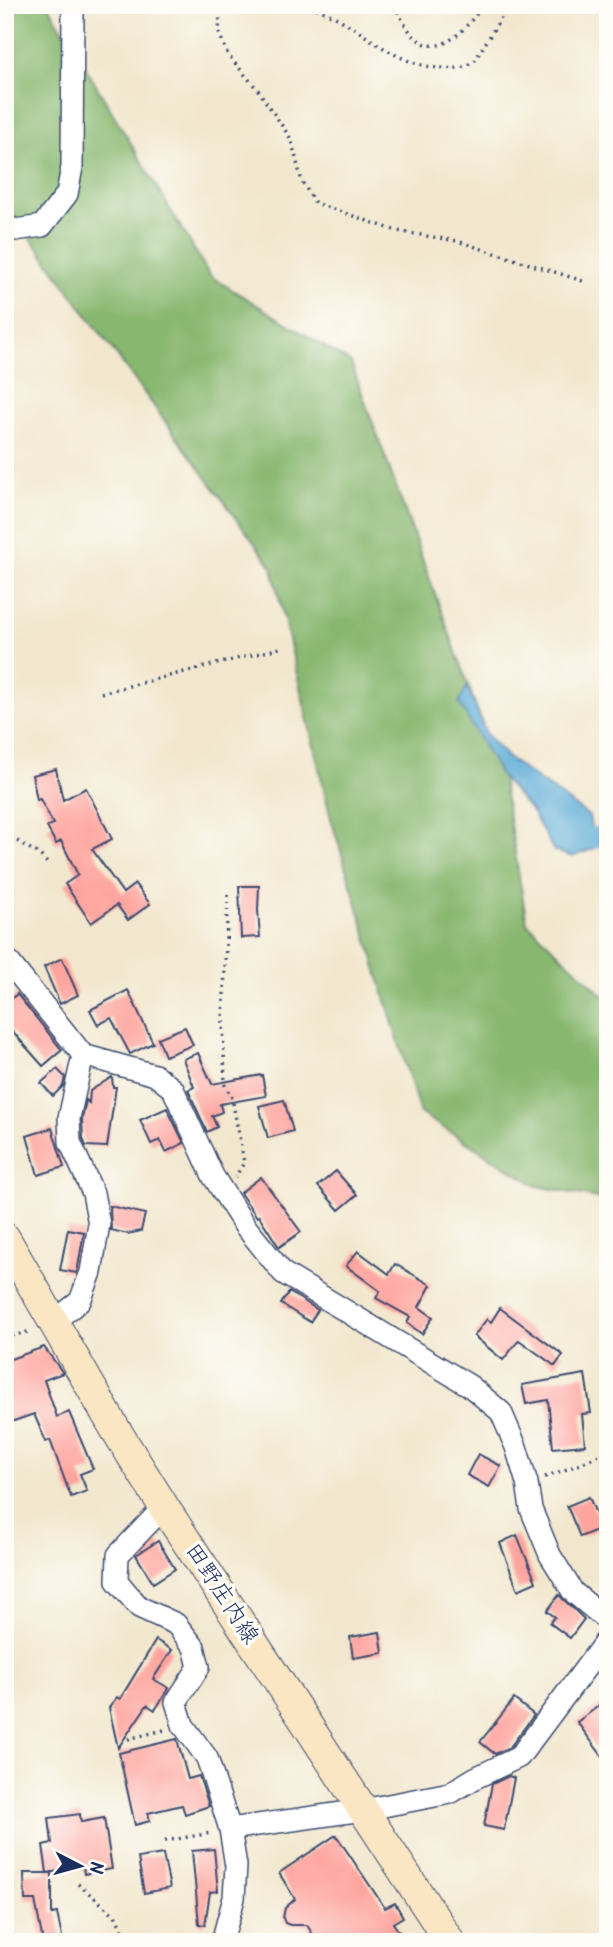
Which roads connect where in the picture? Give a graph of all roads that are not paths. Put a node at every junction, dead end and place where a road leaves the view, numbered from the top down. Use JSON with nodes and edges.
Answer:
{"nodes":[{"id":1,"x":73,"y":5,"type":"edge"},
{"id":2,"x":5,"y":225,"type":"edge"},
{"id":3,"x":5,"y":957,"type":"edge"},
{"id":4,"x":83,"y":1055,"type":"junction"},
{"id":5,"x":5,"y":1238,"type":"edge"},
{"id":6,"x":53,"y":1322,"type":"junction"},
{"id":7,"x":164,"y":1507,"type":"junction"},
{"id":8,"x":608,"y":1621,"type":"edge"},
{"id":9,"x":608,"y":1638,"type":"edge"},
{"id":10,"x":363,"y":1810,"type":"junction"},
{"id":11,"x":230,"y":1829,"type":"junction"},
{"id":12,"x":222,"y":1942,"type":"edge"},
{"id":13,"x":450,"y":1942,"type":"edge"}],
"edges":[{"from":1,"to":2,"type":"street"},
{"from":3,"to":4,"type":"street"},
{"from":4,"to":6,"type":"street"},
{"from":4,"to":8,"type":"street"},
{"from":5,"to":6,"type":"main road","name":"田野庄内線"},
{"from":6,"to":7,"type":"main road","name":"田野庄内線"},
{"from":7,"to":10,"type":"main road","name":"田野庄内線"},
{"from":7,"to":11,"type":"street"},
{"from":9,"to":10,"type":"street"},
{"from":10,"to":11,"type":"street"},
{"from":10,"to":13,"type":"main road","name":"田野庄内線"},
{"from":11,"to":12,"type":"street"}]}
